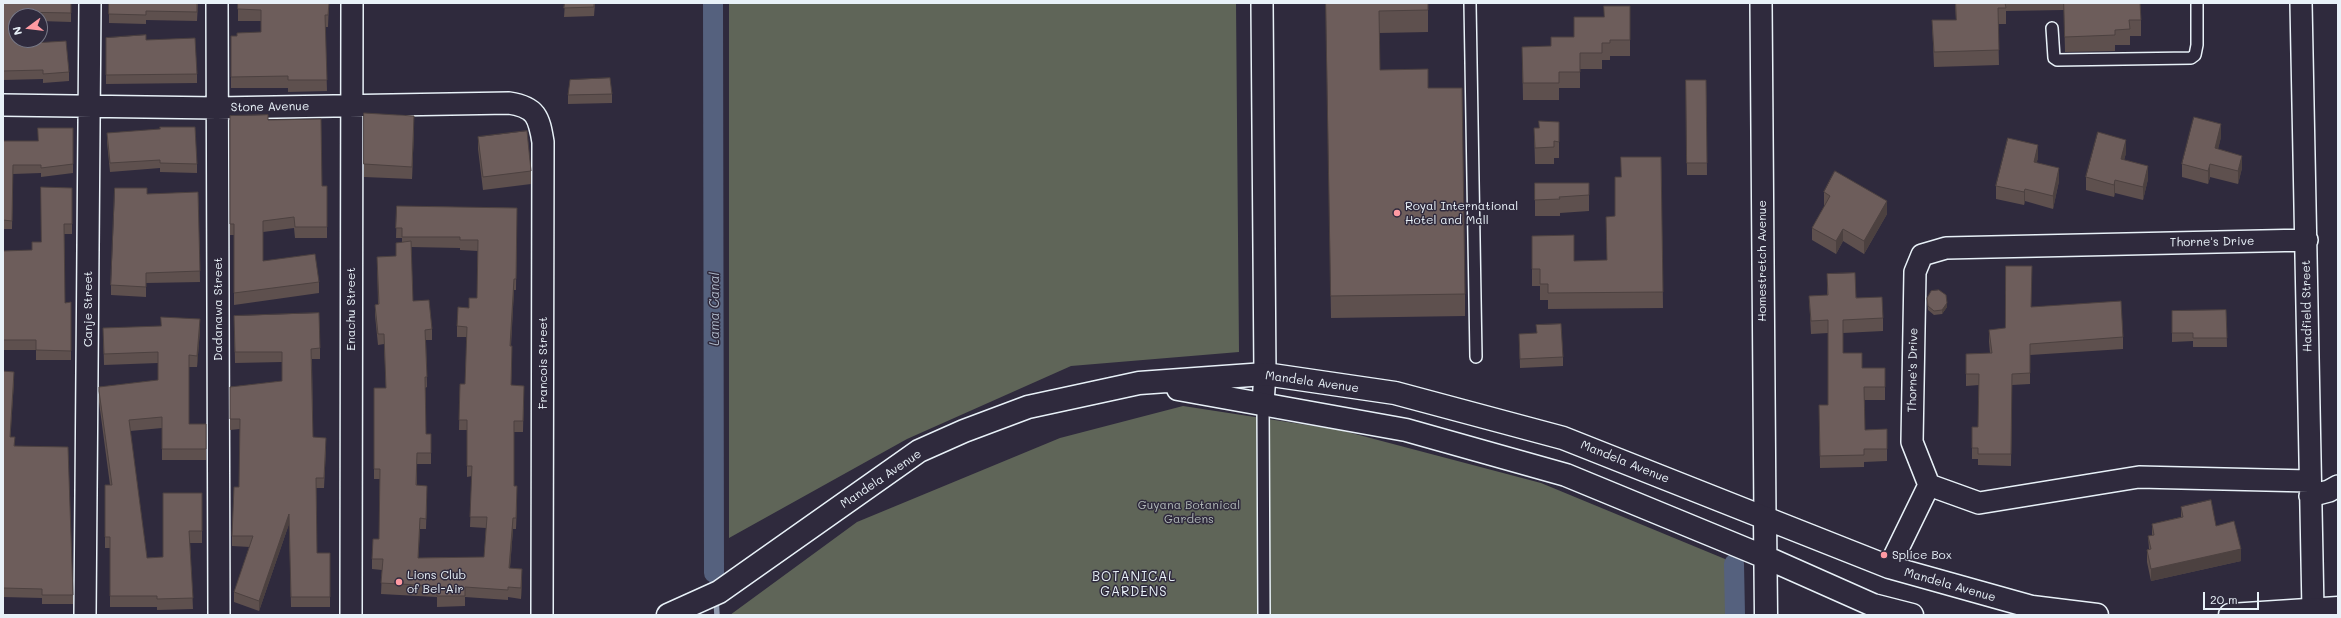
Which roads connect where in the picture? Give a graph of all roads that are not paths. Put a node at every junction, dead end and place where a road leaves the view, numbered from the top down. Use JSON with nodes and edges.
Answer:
{"nodes":[{"id":1,"x":90,"y":3,"type":"edge"},
{"id":2,"x":217,"y":3,"type":"edge"},
{"id":3,"x":352,"y":3,"type":"edge"},
{"id":4,"x":1262,"y":3,"type":"edge"},
{"id":5,"x":1470,"y":3,"type":"edge"},
{"id":6,"x":1761,"y":3,"type":"edge"},
{"id":7,"x":2197,"y":3,"type":"edge"},
{"id":8,"x":2301,"y":3,"type":"edge"},
{"id":9,"x":2052,"y":28,"type":"dead end"},
{"id":10,"x":3,"y":105,"type":"edge"},
{"id":11,"x":351,"y":105,"type":"junction"},
{"id":12,"x":89,"y":106,"type":"junction"},
{"id":13,"x":217,"y":108,"type":"junction"},
{"id":14,"x":534,"y":112,"type":"joint"},
{"id":15,"x":2307,"y":240,"type":"junction"},
{"id":16,"x":1476,"y":357,"type":"dead end"},
{"id":17,"x":1265,"y":374,"type":"junction"},
{"id":18,"x":1139,"y":383,"type":"junction"},
{"id":19,"x":1264,"y":403,"type":"junction"},
{"id":20,"x":1929,"y":485,"type":"junction"},
{"id":21,"x":2338,"y":486,"type":"edge"},
{"id":22,"x":2309,"y":489,"type":"junction"},
{"id":23,"x":1765,"y":519,"type":"junction"},
{"id":24,"x":1765,"y":557,"type":"junction"},
{"id":25,"x":1888,"y":567,"type":"junction"},
{"id":26,"x":2338,"y":608,"type":"edge"},
{"id":27,"x":2313,"y":612,"type":"edge"},
{"id":28,"x":674,"y":613,"type":"edge"},
{"id":29,"x":85,"y":615,"type":"edge"},
{"id":30,"x":219,"y":615,"type":"edge"},
{"id":31,"x":351,"y":615,"type":"edge"},
{"id":32,"x":542,"y":615,"type":"edge"},
{"id":33,"x":1264,"y":615,"type":"edge"},
{"id":34,"x":1766,"y":615,"type":"edge"},
{"id":35,"x":1912,"y":615,"type":"edge"},
{"id":36,"x":2097,"y":615,"type":"edge"},
{"id":37,"x":2230,"y":615,"type":"edge"}],
"edges":[{"from":1,"to":12,"type":"street","name":"Canje Street"},
{"from":2,"to":13,"type":"street","name":"Dadanawa Street"},
{"from":3,"to":11,"type":"street","name":"Enachu Street"},
{"from":4,"to":17,"type":"street"},
{"from":5,"to":16,"type":"lane"},
{"from":6,"to":23,"type":"street","name":"Homestretch Avenue"},
{"from":7,"to":9,"type":"lane"},
{"from":8,"to":15,"type":"street","name":"Hadfield Street"},
{"from":10,"to":12,"type":"street","name":"Stone Avenue"},
{"from":11,"to":13,"type":"street","name":"Stone Avenue"},
{"from":11,"to":14,"type":"street","name":"Stone Avenue"},
{"from":11,"to":31,"type":"street","name":"Enachu Street"},
{"from":12,"to":13,"type":"street","name":"Stone Avenue"},
{"from":12,"to":29,"type":"street","name":"Canje Street"},
{"from":13,"to":30,"type":"street","name":"Dadanawa Street"},
{"from":14,"to":32,"type":"street","name":"Francois Street"},
{"from":15,"to":20,"type":"street","name":"Thorne's Drive"},
{"from":15,"to":22,"type":"street","name":"Hadfield Street"},
{"from":17,"to":18,"type":"main road","name":"Mandela Avenue"},
{"from":17,"to":19,"type":"street"},
{"from":17,"to":23,"type":"main road","name":"Mandela Avenue"},
{"from":18,"to":19,"type":"main road","name":"Mandela Avenue"},
{"from":18,"to":28,"type":"main road","name":"Mandela Avenue"},
{"from":19,"to":24,"type":"main road","name":"Mandela Avenue"},
{"from":19,"to":33,"type":"lane"},
{"from":20,"to":22,"type":"street"},
{"from":20,"to":25,"type":"street"},
{"from":21,"to":22,"type":"street"},
{"from":22,"to":27,"type":"street","name":"Hadfield Street"},
{"from":23,"to":24,"type":"main road"},
{"from":23,"to":25,"type":"main road","name":"Mandela Avenue"},
{"from":24,"to":34,"type":"main road"},
{"from":24,"to":35,"type":"main road","name":"Mandela Avenue"},
{"from":25,"to":36,"type":"main road","name":"Mandela Avenue"},
{"from":26,"to":27,"type":"main road"},
{"from":27,"to":37,"type":"main road"}]}
